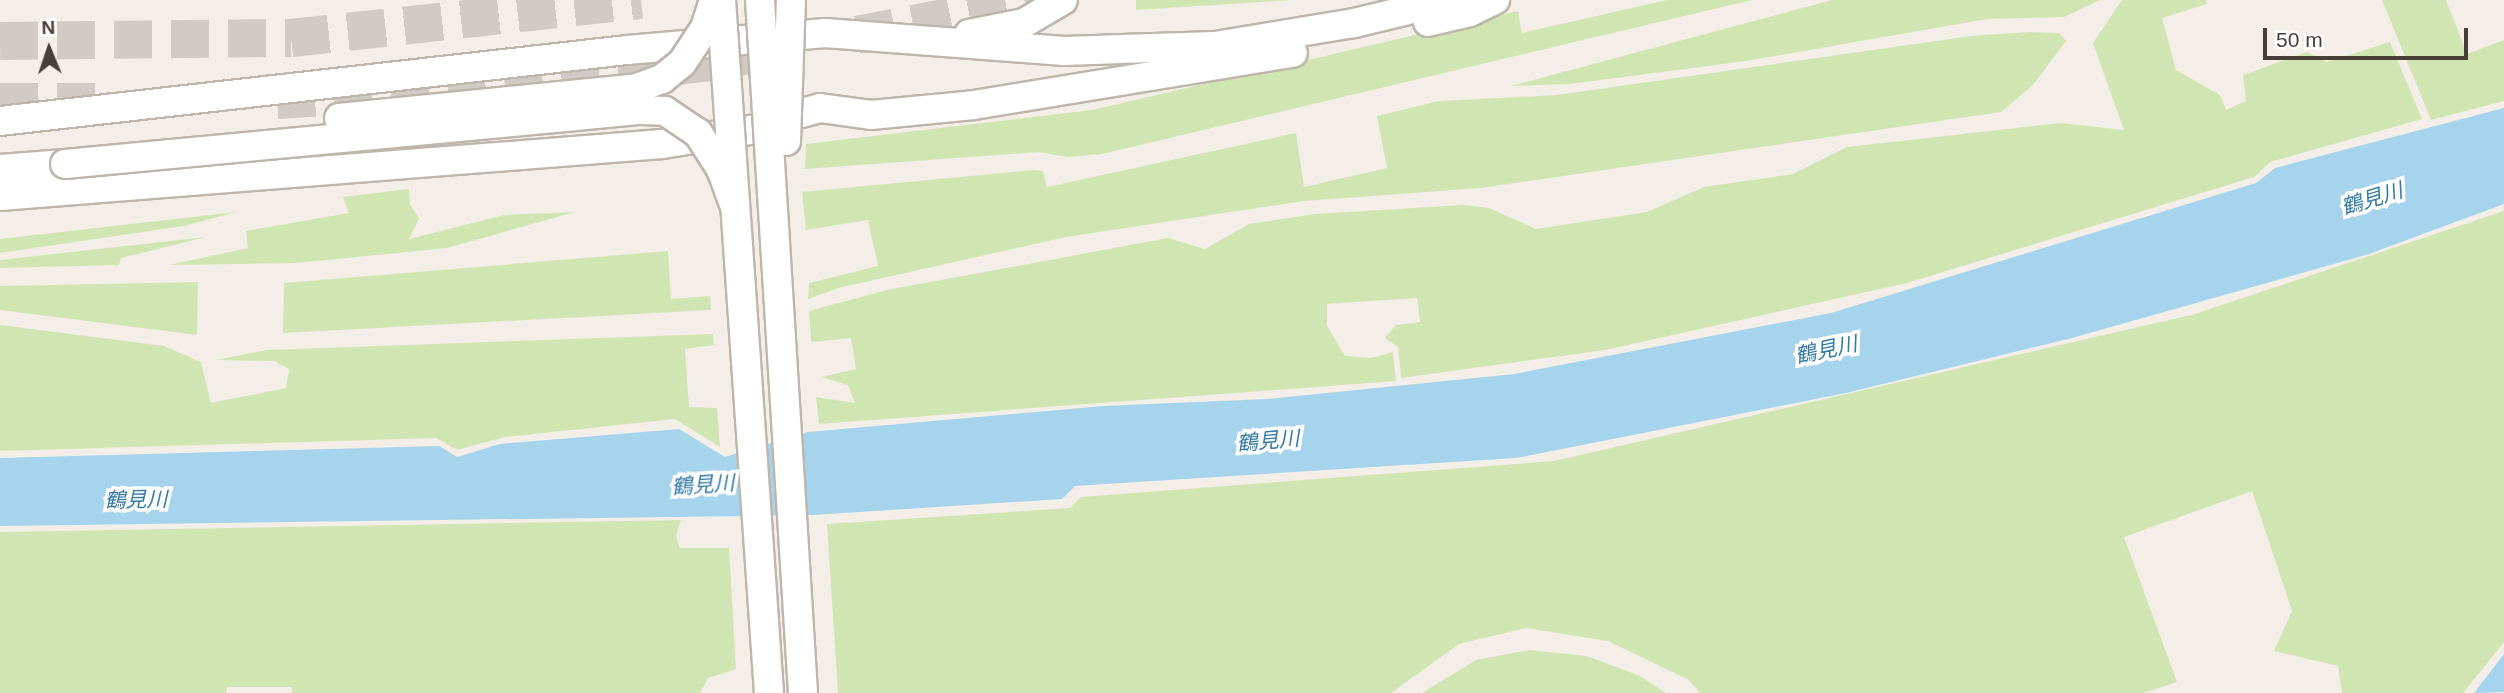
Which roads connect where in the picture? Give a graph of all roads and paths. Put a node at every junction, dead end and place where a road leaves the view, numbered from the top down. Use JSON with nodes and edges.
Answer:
{"nodes":[{"id":1,"x":714,"y":0,"type":"edge"},
{"id":2,"x":722,"y":0,"type":"edge"},
{"id":3,"x":760,"y":0,"type":"edge"},
{"id":4,"x":791,"y":0,"type":"edge"},
{"id":5,"x":1450,"y":0,"type":"edge"},
{"id":6,"x":1495,"y":0,"type":"edge"},
{"id":7,"x":1053,"y":7,"type":"edge"},
{"id":8,"x":925,"y":40,"type":"junction"},
{"id":9,"x":0,"y":121,"type":"edge"},
{"id":10,"x":0,"y":150,"type":"edge"},
{"id":11,"x":65,"y":154,"type":"junction"},
{"id":12,"x":0,"y":169,"type":"edge"},
{"id":13,"x":0,"y":196,"type":"edge"},
{"id":14,"x":773,"y":204,"type":"junction"},
{"id":15,"x":734,"y":207,"type":"junction"},
{"id":16,"x":769,"y":693,"type":"edge"},
{"id":17,"x":803,"y":693,"type":"edge"}],
"edges":[{"from":1,"to":11,"type":"street","bridge":true},
{"from":2,"to":15,"type":"street","bridge":true},
{"from":3,"to":14,"type":"street","bridge":true},
{"from":4,"to":14,"type":"street","bridge":true},
{"from":5,"to":8,"type":"street"},
{"from":6,"to":13,"type":"street"},
{"from":7,"to":8,"type":"street"},
{"from":8,"to":9,"type":"street"},
{"from":10,"to":11,"type":"street"},
{"from":11,"to":12,"type":"street"},
{"from":11,"to":15,"type":"street","bridge":true},
{"from":14,"to":17,"type":"street","bridge":true},
{"from":15,"to":16,"type":"street","bridge":true}]}
